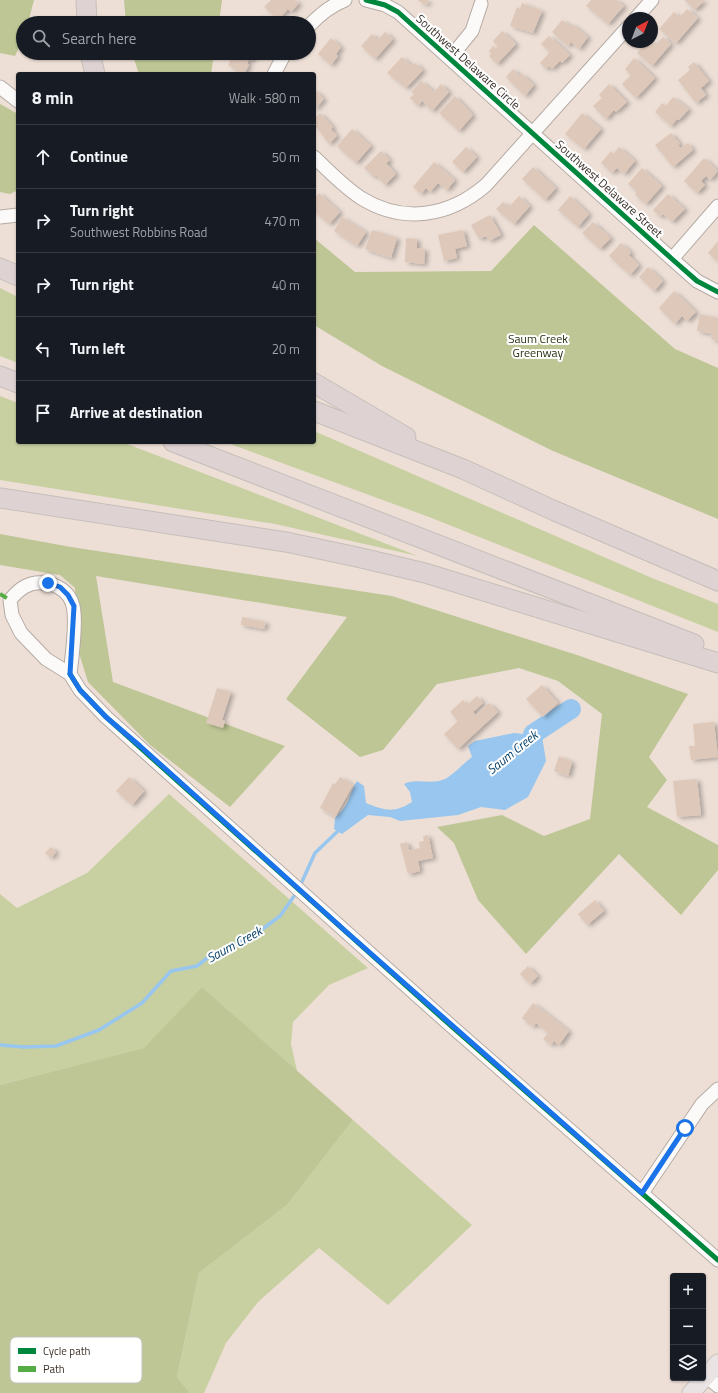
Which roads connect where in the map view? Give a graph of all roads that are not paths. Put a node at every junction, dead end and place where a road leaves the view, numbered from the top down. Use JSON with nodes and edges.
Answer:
{"nodes":[{"id":1,"x":86,"y":0,"type":"edge"},
{"id":2,"x":345,"y":0,"type":"edge"},
{"id":3,"x":366,"y":0,"type":"edge"},
{"id":4,"x":652,"y":0,"type":"edge"},
{"id":5,"x":481,"y":4,"type":"dead end"},
{"id":6,"x":641,"y":12,"type":"edge"},
{"id":7,"x":87,"y":16,"type":"edge"},
{"id":8,"x":316,"y":18,"type":"edge"},
{"id":9,"x":622,"y":34,"type":"edge"},
{"id":10,"x":450,"y":58,"type":"junction"},
{"id":11,"x":92,"y":60,"type":"edge"},
{"id":12,"x":280,"y":60,"type":"edge"},
{"id":13,"x":95,"y":72,"type":"edge"},
{"id":14,"x":275,"y":72,"type":"edge"},
{"id":15,"x":0,"y":87,"type":"edge"},
{"id":16,"x":16,"y":99,"type":"edge"},
{"id":17,"x":532,"y":133,"type":"junction"},
{"id":18,"x":316,"y":159,"type":"edge"},
{"id":19,"x":718,"y":206,"type":"edge"},
{"id":20,"x":16,"y":215,"type":"edge"},
{"id":21,"x":0,"y":217,"type":"edge"},
{"id":22,"x":672,"y":259,"type":"junction"},
{"id":23,"x":0,"y":268,"type":"edge"},
{"id":24,"x":16,"y":275,"type":"edge"},
{"id":25,"x":718,"y":292,"type":"edge"},
{"id":26,"x":0,"y":376,"type":"edge"},
{"id":27,"x":16,"y":381,"type":"edge"},
{"id":28,"x":316,"y":384,"type":"edge"},
{"id":29,"x":316,"y":412,"type":"edge"},
{"id":30,"x":178,"y":444,"type":"edge"},
{"id":31,"x":463,"y":469,"type":"junction"},
{"id":32,"x":0,"y":498,"type":"edge"},
{"id":33,"x":718,"y":581,"type":"edge"},
{"id":34,"x":718,"y":653,"type":"edge"},
{"id":35,"x":718,"y":663,"type":"edge"},
{"id":36,"x":70,"y":674,"type":"junction"},
{"id":37,"x":718,"y":1089,"type":"edge"},
{"id":38,"x":642,"y":1193,"type":"junction"},
{"id":39,"x":718,"y":1260,"type":"edge"},
{"id":40,"x":718,"y":1363,"type":"edge"},
{"id":41,"x":712,"y":1381,"type":"edge"},
{"id":42,"x":691,"y":1393,"type":"edge"}],
"edges":[{"from":1,"to":7,"type":"highway"},
{"from":2,"to":8,"type":"street"},
{"from":3,"to":10,"type":"street","name":"Southwest Delaware Circle"},
{"from":4,"to":6,"type":"street"},
{"from":5,"to":10,"type":"street","name":"Southwest Delaware Circle"},
{"from":9,"to":17,"type":"street"},
{"from":10,"to":17,"type":"street","name":"Southwest Delaware Circle"},
{"from":11,"to":13,"type":"highway"},
{"from":12,"to":14,"type":"street"},
{"from":15,"to":16,"type":"street"},
{"from":17,"to":18,"type":"street"},
{"from":17,"to":22,"type":"street","name":"Southwest Delaware Street"},
{"from":19,"to":22,"type":"street"},
{"from":20,"to":21,"type":"street"},
{"from":22,"to":25,"type":"street","name":"Southwest Delaware Street"},
{"from":23,"to":24,"type":"highway"},
{"from":26,"to":27,"type":"highway"},
{"from":28,"to":31,"type":"highway"},
{"from":29,"to":31,"type":"highway"},
{"from":30,"to":34,"type":"highway"},
{"from":31,"to":33,"type":"highway"},
{"from":32,"to":35,"type":"highway"},
{"from":36,"to":36,"type":"street"},
{"from":36,"to":38,"type":"street"},
{"from":37,"to":38,"type":"street"},
{"from":38,"to":39,"type":"street"},
{"from":40,"to":41,"type":"main road"},
{"from":41,"to":42,"type":"main road"}]}
